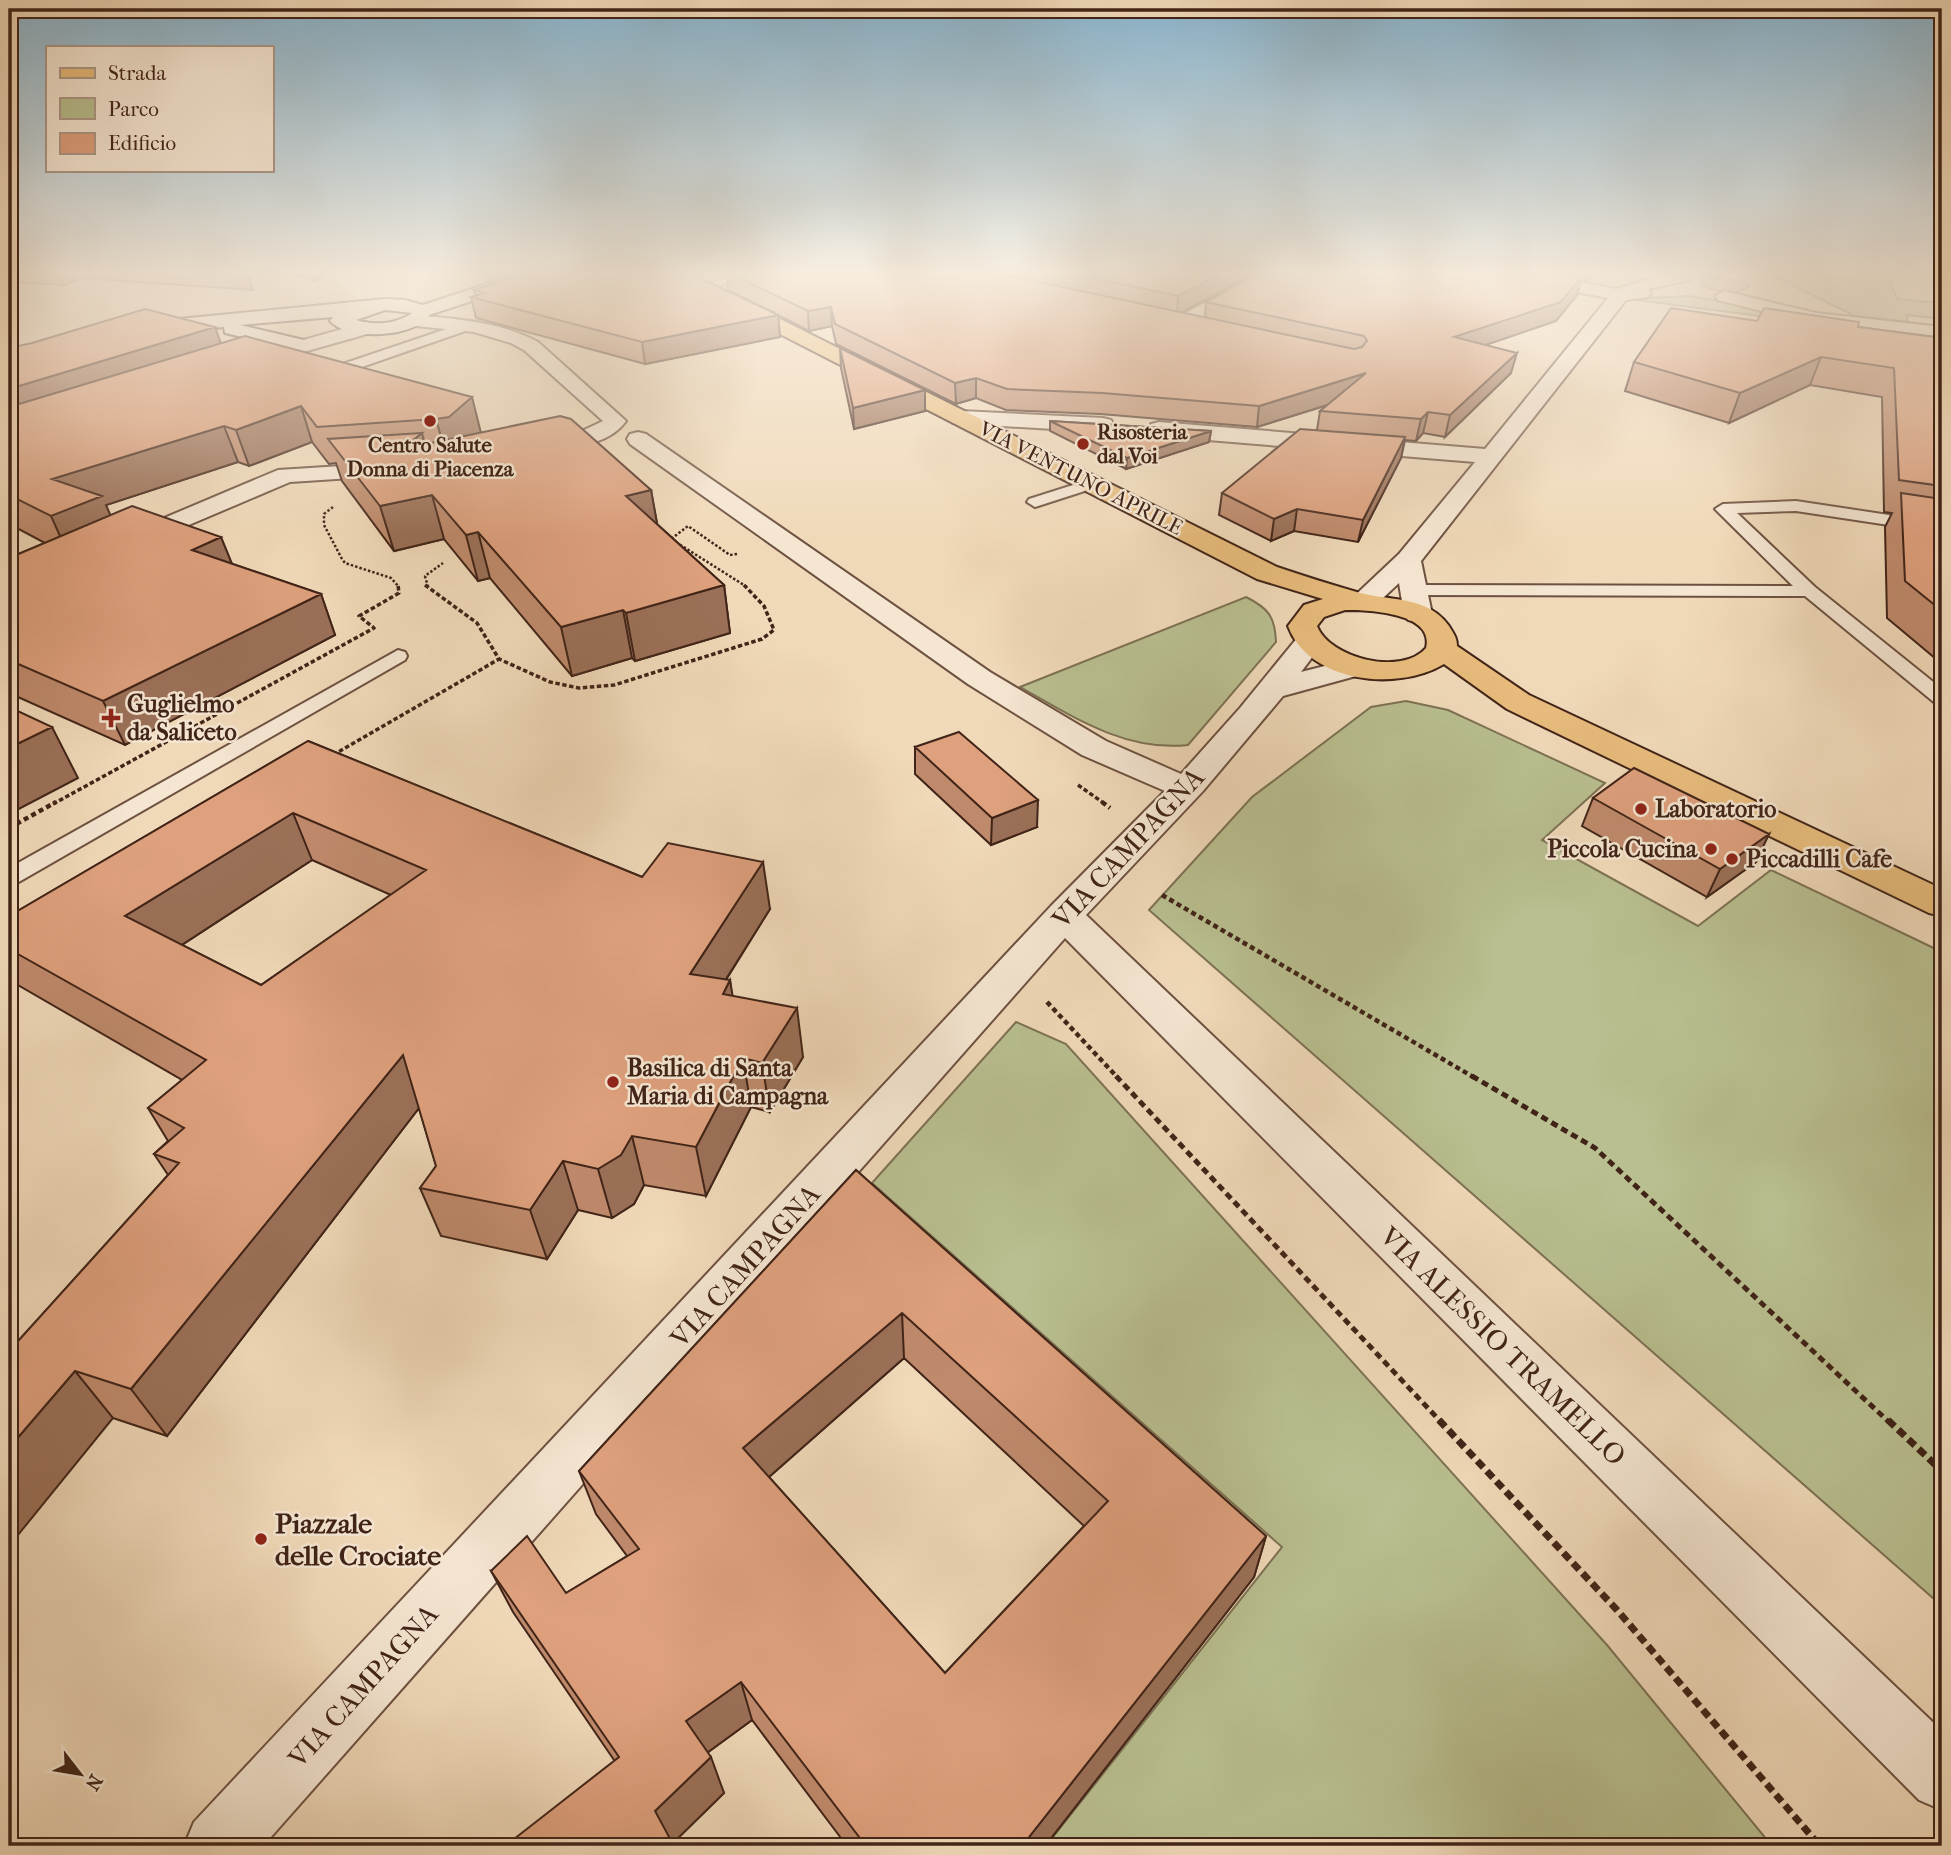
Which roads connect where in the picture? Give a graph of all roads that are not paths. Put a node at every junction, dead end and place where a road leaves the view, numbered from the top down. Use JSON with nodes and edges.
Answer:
{"nodes":[{"id":1,"x":277,"y":363,"type":"edge"},
{"id":2,"x":361,"y":363,"type":"edge"},
{"id":3,"x":550,"y":363,"type":"edge"},
{"id":4,"x":857,"y":363,"type":"edge"},
{"id":5,"x":1566,"y":363,"type":"edge"},
{"id":6,"x":289,"y":364,"type":"edge"},
{"id":7,"x":315,"y":371,"type":"edge"},
{"id":8,"x":961,"y":418,"type":"junction"},
{"id":9,"x":638,"y":439,"type":"dead end"},
{"id":10,"x":512,"y":451,"type":"edge"},
{"id":11,"x":1492,"y":456,"type":"junction"},
{"id":12,"x":408,"y":468,"type":"edge"},
{"id":13,"x":1092,"y":484,"type":"junction"},
{"id":14,"x":1035,"y":502,"type":"dead end"},
{"id":15,"x":1942,"y":528,"type":"edge"},
{"id":16,"x":110,"y":551,"type":"edge"},
{"id":17,"x":1408,"y":559,"type":"junction"},
{"id":18,"x":1267,"y":573,"type":"junction"},
{"id":19,"x":1808,"y":591,"type":"junction"},
{"id":20,"x":1362,"y":601,"type":"junction"},
{"id":21,"x":1415,"y":602,"type":"junction"},
{"id":22,"x":1307,"y":630,"type":"junction"},
{"id":23,"x":1442,"y":649,"type":"junction"},
{"id":24,"x":398,"y":656,"type":"dead end"},
{"id":25,"x":1356,"y":667,"type":"junction"},
{"id":26,"x":1399,"y":669,"type":"junction"},
{"id":27,"x":1942,"y":678,"type":"edge"},
{"id":28,"x":1917,"y":679,"type":"junction"},
{"id":29,"x":1274,"y":689,"type":"junction"},
{"id":30,"x":1942,"y":699,"type":"edge"},
{"id":31,"x":1518,"y":702,"type":"junction"},
{"id":32,"x":1186,"y":788,"type":"junction"},
{"id":33,"x":9,"y":878,"type":"edge"},
{"id":34,"x":1942,"y":904,"type":"edge"},
{"id":35,"x":1063,"y":915,"type":"junction"},
{"id":36,"x":1942,"y":1777,"type":"edge"},
{"id":37,"x":218,"y":1846,"type":"edge"}],
"edges":[{"from":1,"to":6,"type":"lane"},
{"from":2,"to":7,"type":"lane"},
{"from":3,"to":10,"type":"street"},
{"from":4,"to":8,"type":"main road","name":"VIA VENTUNO APRILE"},
{"from":5,"to":11,"type":"street"},
{"from":8,"to":11,"type":"street"},
{"from":8,"to":13,"type":"main road","name":"VIA VENTUNO APRILE"},
{"from":9,"to":32,"type":"street"},
{"from":11,"to":17,"type":"street"},
{"from":12,"to":16,"type":"street"},
{"from":13,"to":14,"type":"lane"},
{"from":13,"to":18,"type":"main road","name":"VIA VENTUNO APRILE"},
{"from":15,"to":19,"type":"lane"},
{"from":17,"to":20,"type":"street"},
{"from":17,"to":21,"type":"street"},
{"from":18,"to":20,"type":"main road","name":"VIA VENTUNO APRILE"},
{"from":18,"to":22,"type":"main road","name":"VIA VENTUNO APRILE"},
{"from":19,"to":21,"type":"lane"},
{"from":19,"to":28,"type":"lane"},
{"from":20,"to":21,"type":"main road","name":"VIA VENTUNO APRILE"},
{"from":20,"to":22,"type":"main road","name":"VIA VENTUNO APRILE"},
{"from":21,"to":23,"type":"main road","name":"VIA VENTUNO APRILE"},
{"from":22,"to":25,"type":"main road","name":"VIA VENTUNO APRILE"},
{"from":22,"to":29,"type":"street","name":"VIA CAMPAGNA"},
{"from":23,"to":26,"type":"main road","name":"VIA VENTUNO APRILE"},
{"from":23,"to":31,"type":"main road","name":"VIA VENTUNO APRILE"},
{"from":24,"to":33,"type":"lane"},
{"from":25,"to":26,"type":"main road","name":"VIA VENTUNO APRILE"},
{"from":25,"to":29,"type":"street"},
{"from":26,"to":31,"type":"main road","name":"VIA VENTUNO APRILE"},
{"from":27,"to":28,"type":"lane"},
{"from":28,"to":30,"type":"lane"},
{"from":29,"to":32,"type":"street","name":"VIA CAMPAGNA"},
{"from":31,"to":34,"type":"main road","name":"VIA VENTUNO APRILE"},
{"from":32,"to":35,"type":"street","name":"VIA CAMPAGNA"},
{"from":35,"to":36,"type":"street","name":"VIA ALESSIO TRAMELLO"},
{"from":35,"to":37,"type":"street","name":"VIA CAMPAGNA"}]}
